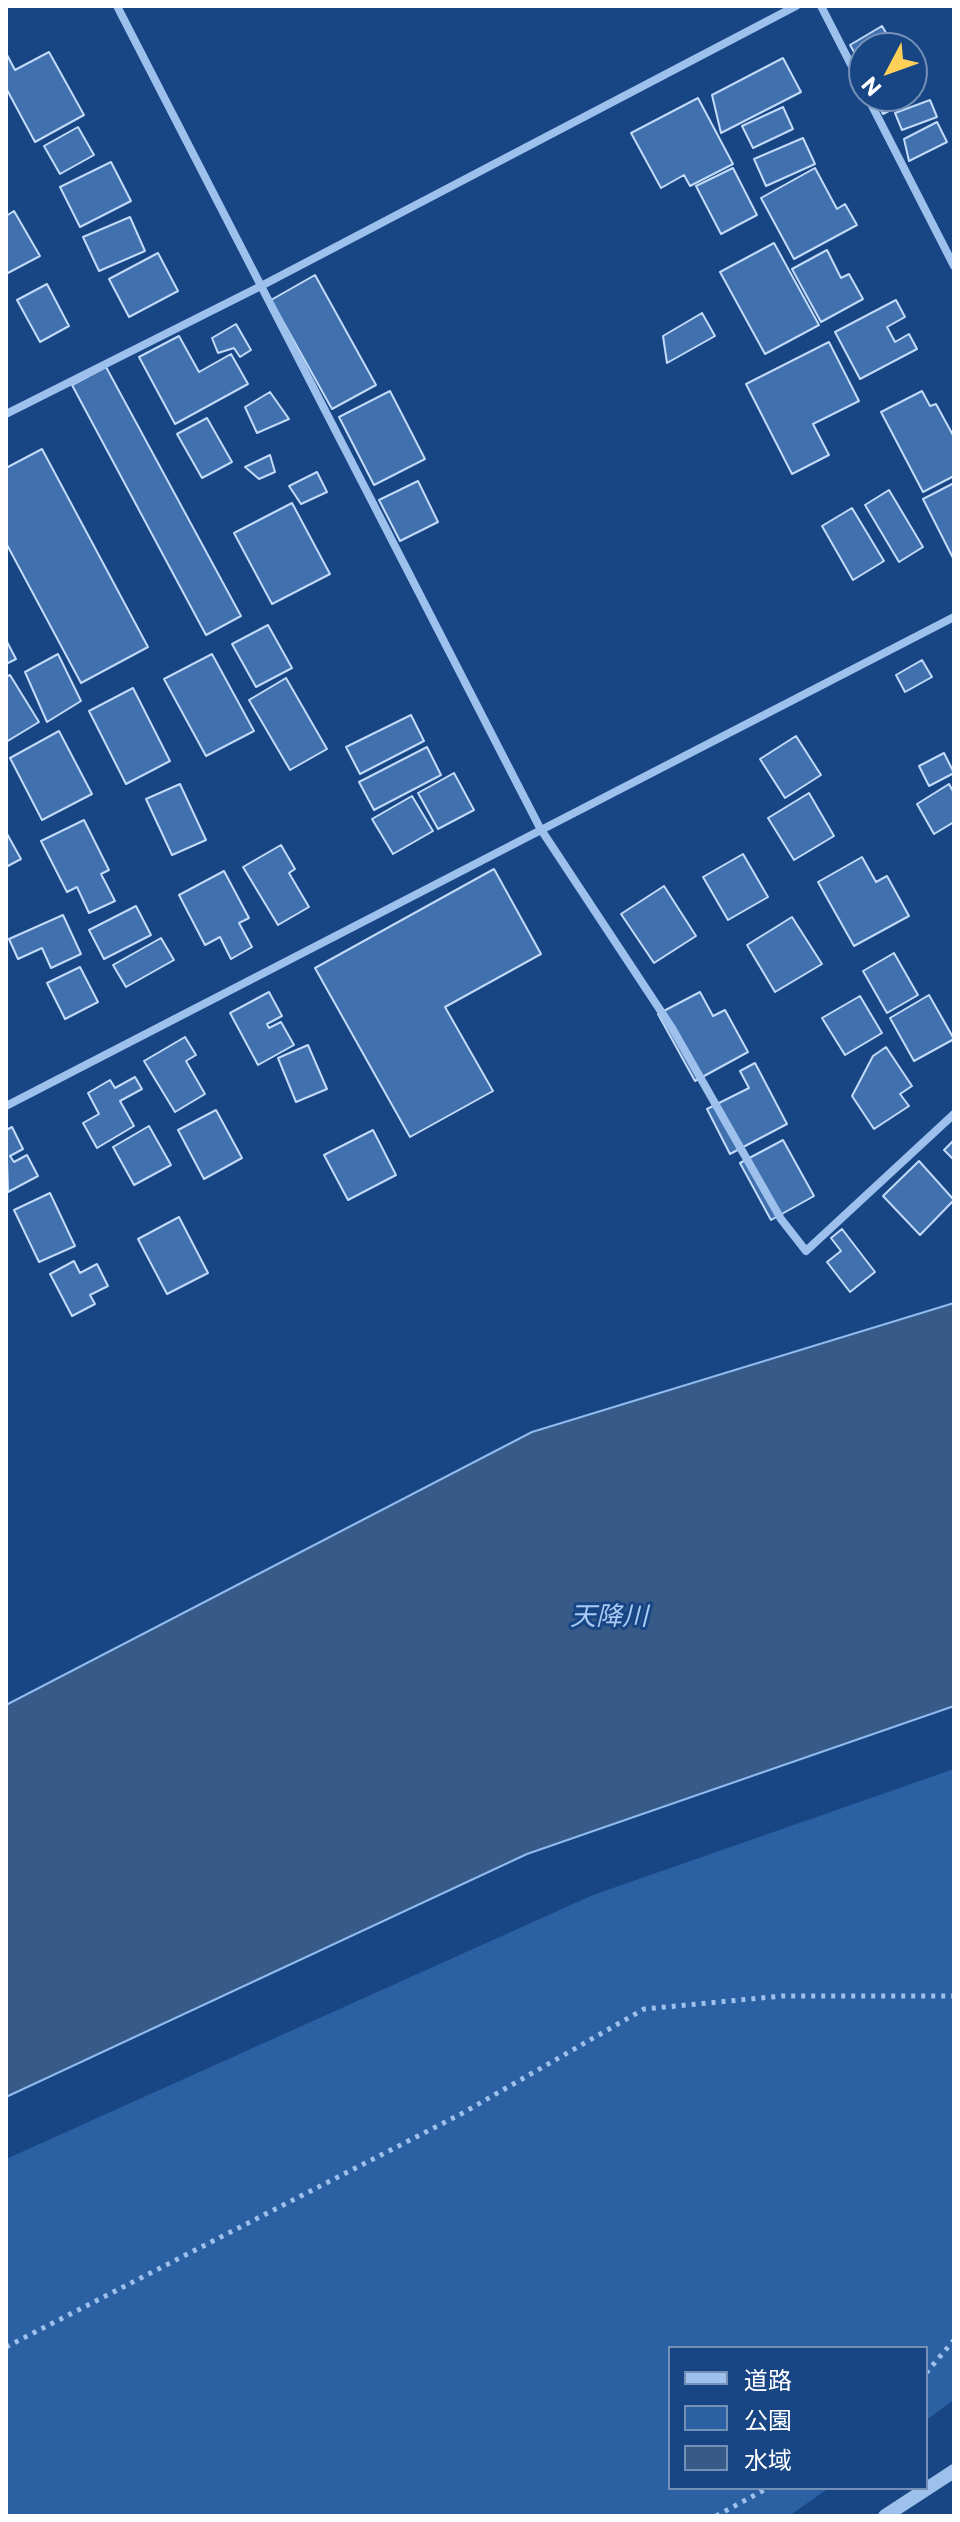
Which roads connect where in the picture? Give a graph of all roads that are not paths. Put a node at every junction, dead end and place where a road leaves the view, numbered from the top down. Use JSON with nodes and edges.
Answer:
{"nodes":[{"id":1,"x":117,"y":6,"type":"edge"},
{"id":2,"x":796,"y":6,"type":"edge"},
{"id":3,"x":821,"y":6,"type":"edge"},
{"id":4,"x":848,"y":59,"type":"edge"},
{"id":5,"x":875,"y":112,"type":"edge"},
{"id":6,"x":954,"y":266,"type":"edge"},
{"id":7,"x":261,"y":286,"type":"junction"},
{"id":8,"x":6,"y":414,"type":"edge"},
{"id":9,"x":954,"y":617,"type":"edge"},
{"id":10,"x":540,"y":828,"type":"junction"},
{"id":11,"x":6,"y":1106,"type":"edge"},
{"id":12,"x":954,"y":1114,"type":"edge"},
{"id":13,"x":954,"y":2471,"type":"edge"},
{"id":14,"x":928,"y":2488,"type":"edge"},
{"id":15,"x":925,"y":2490,"type":"edge"},
{"id":16,"x":885,"y":2516,"type":"edge"}],
"edges":[{"from":1,"to":7,"type":"street"},
{"from":2,"to":7,"type":"street"},
{"from":3,"to":4,"type":"street"},
{"from":5,"to":6,"type":"street"},
{"from":7,"to":8,"type":"street"},
{"from":7,"to":10,"type":"street"},
{"from":9,"to":10,"type":"street"},
{"from":10,"to":11,"type":"street"},
{"from":10,"to":12,"type":"street"},
{"from":13,"to":14,"type":"street"},
{"from":15,"to":16,"type":"street"}]}
